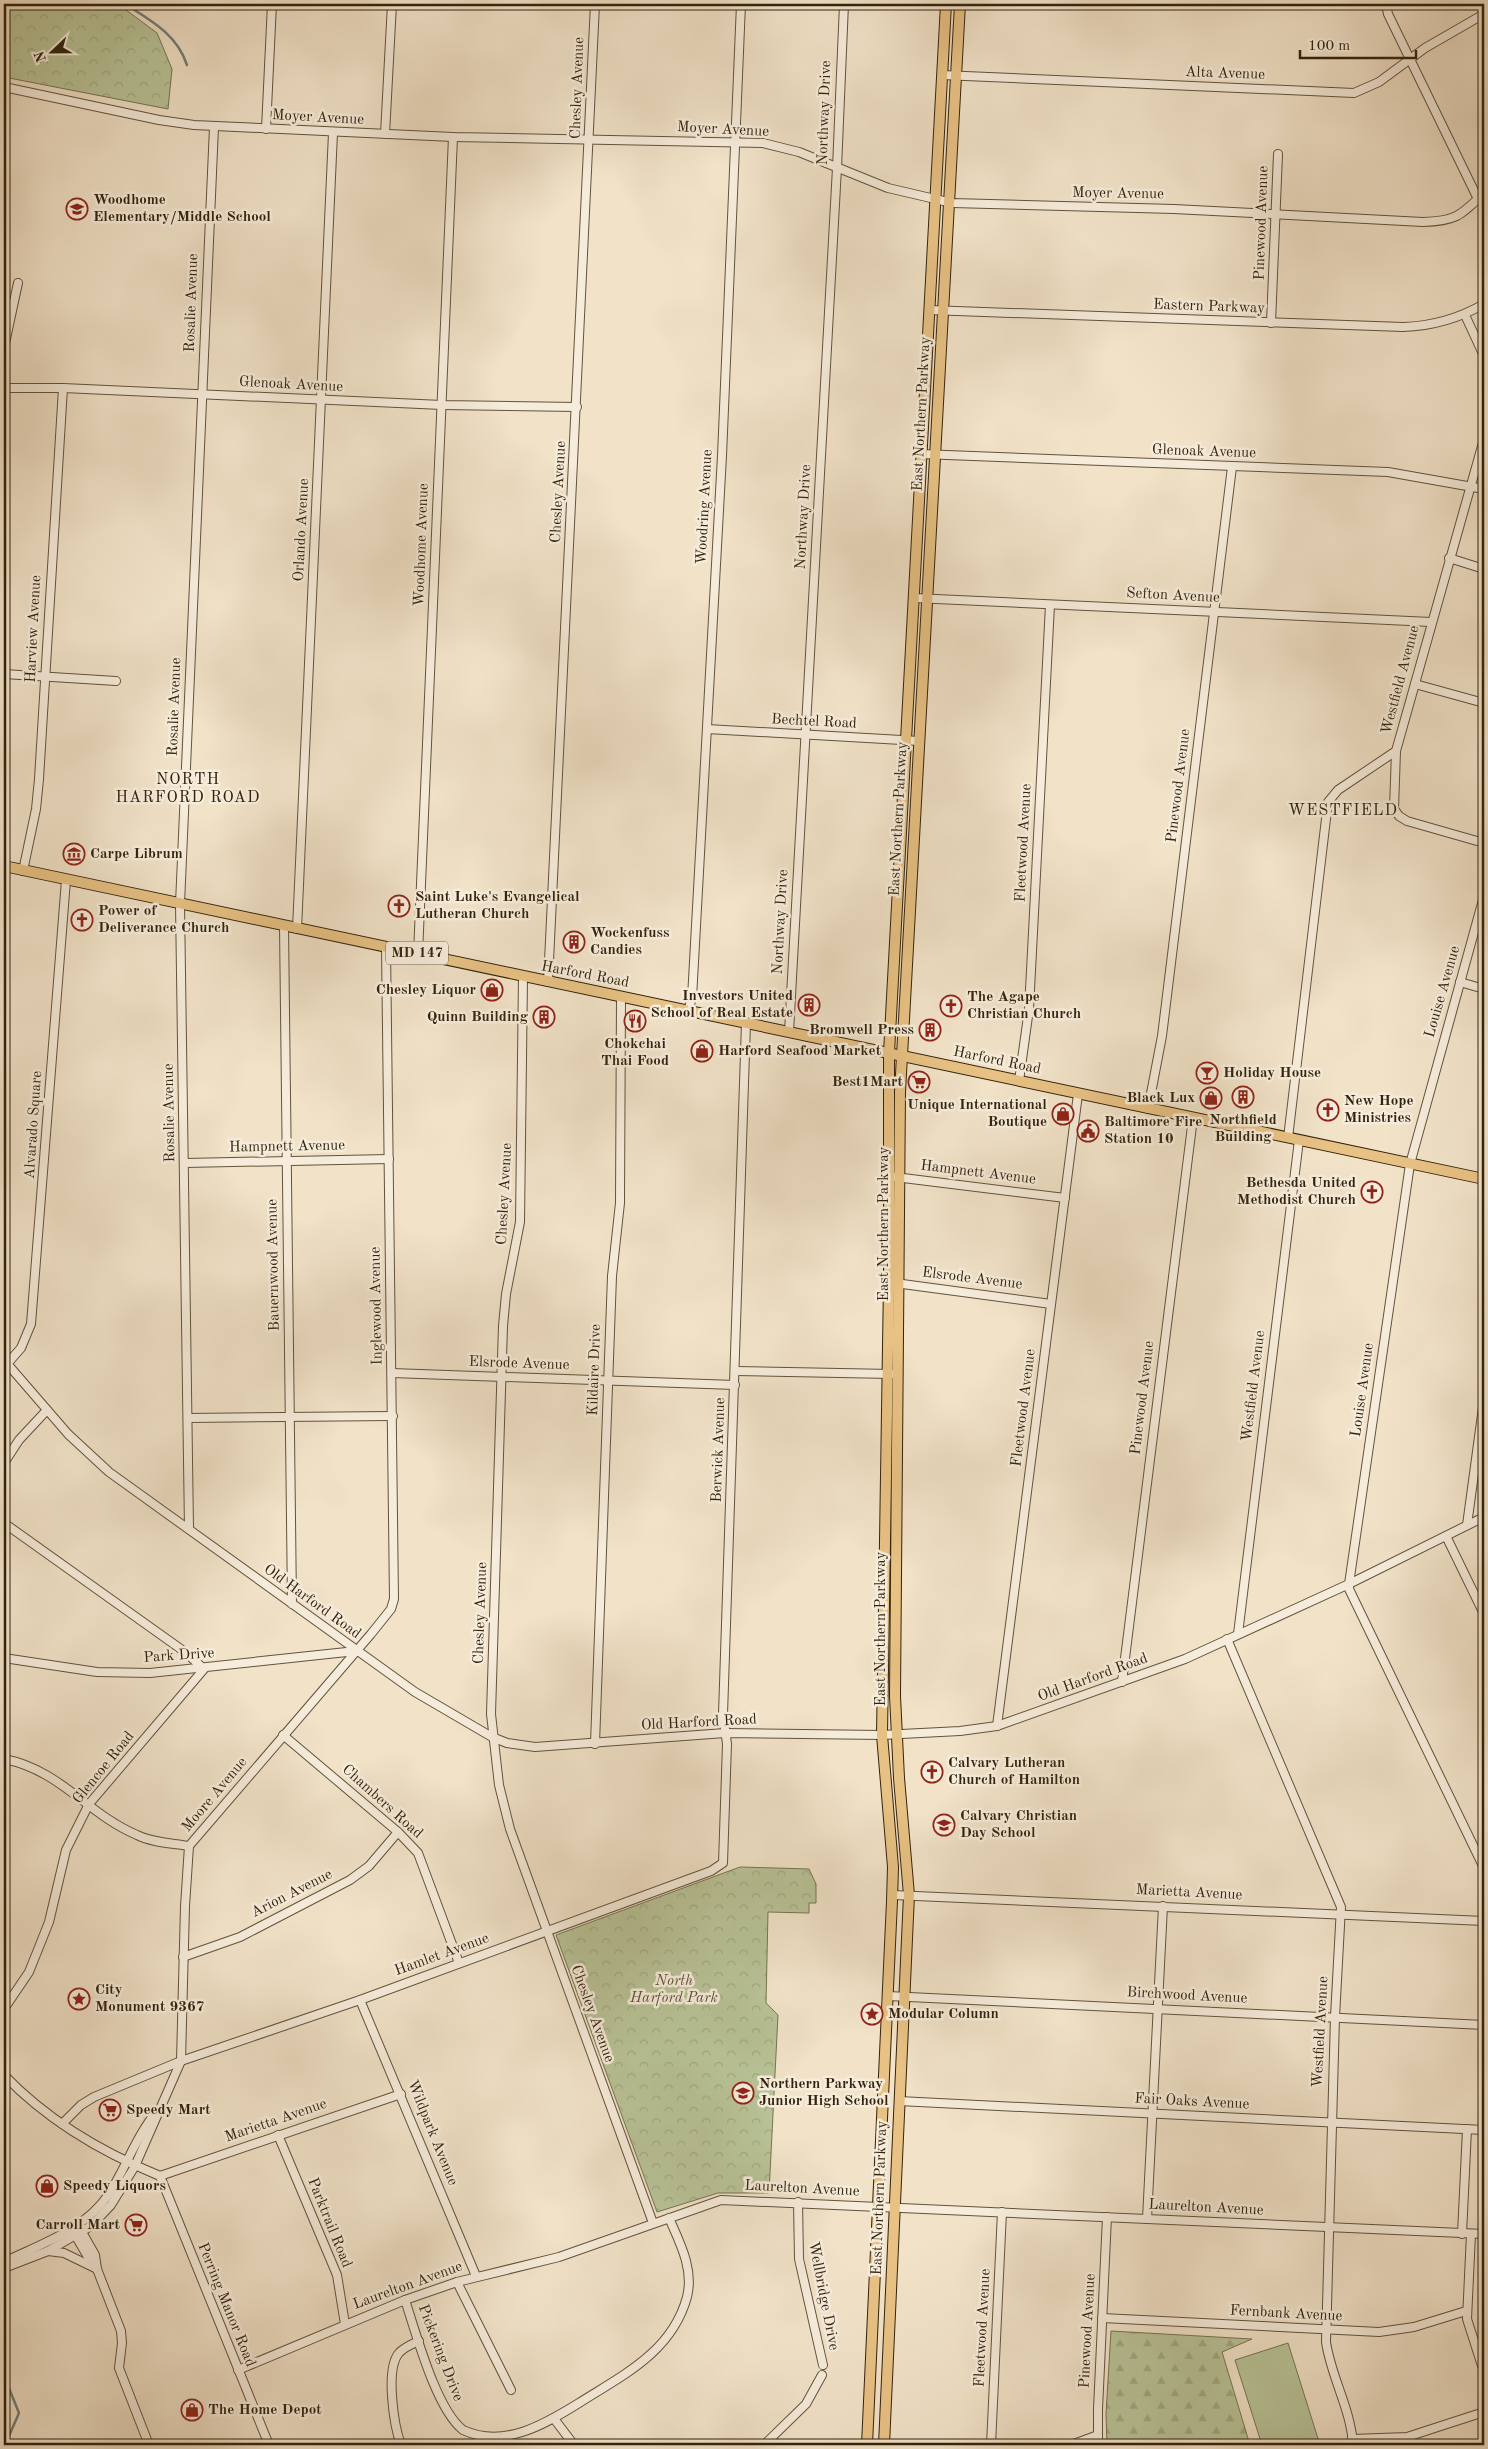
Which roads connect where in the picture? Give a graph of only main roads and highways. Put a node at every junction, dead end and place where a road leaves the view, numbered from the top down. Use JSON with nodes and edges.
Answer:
{"nodes":[{"id":1,"x":946,"y":4,"type":"edge"},
{"id":2,"x":960,"y":4,"type":"edge"},
{"id":3,"x":900,"y":859,"type":"junction"},
{"id":4,"x":912,"y":860,"type":"junction"},
{"id":5,"x":4,"y":866,"type":"edge"},
{"id":6,"x":889,"y":1053,"type":"junction"},
{"id":7,"x":901,"y":1056,"type":"junction"},
{"id":8,"x":1484,"y":1179,"type":"edge"},
{"id":9,"x":894,"y":1283,"type":"junction"},
{"id":10,"x":884,"y":1585,"type":"junction"},
{"id":11,"x":897,"y":1585,"type":"junction"},
{"id":12,"x":867,"y":2445,"type":"edge"},
{"id":13,"x":884,"y":2445,"type":"edge"}],
"edges":[{"from":1,"to":3,"type":"main road","name":"East Northern Parkway"},
{"from":2,"to":4,"type":"main road","name":"East Northern Parkway"},
{"from":3,"to":4,"type":"main road"},
{"from":3,"to":6,"type":"main road","name":"East Northern Parkway"},
{"from":4,"to":7,"type":"main road","name":"East Northern Parkway"},
{"from":5,"to":6,"type":"main road","name":"Harford Road","number":"MD 147"},
{"from":6,"to":7,"type":"main road","name":"Harford Road","number":"MD 147"},
{"from":6,"to":9,"type":"main road","name":"East Northern Parkway"},
{"from":7,"to":8,"type":"main road","name":"Harford Road","number":"MD 147"},
{"from":7,"to":9,"type":"main road","name":"East Northern Parkway"},
{"from":9,"to":10,"type":"main road","name":"East Northern Parkway"},
{"from":9,"to":11,"type":"main road","name":"East Northern Parkway"},
{"from":10,"to":11,"type":"main road"},
{"from":10,"to":12,"type":"main road","name":"East Northern Parkway"},
{"from":11,"to":13,"type":"main road","name":"East Northern Parkway"}]}
